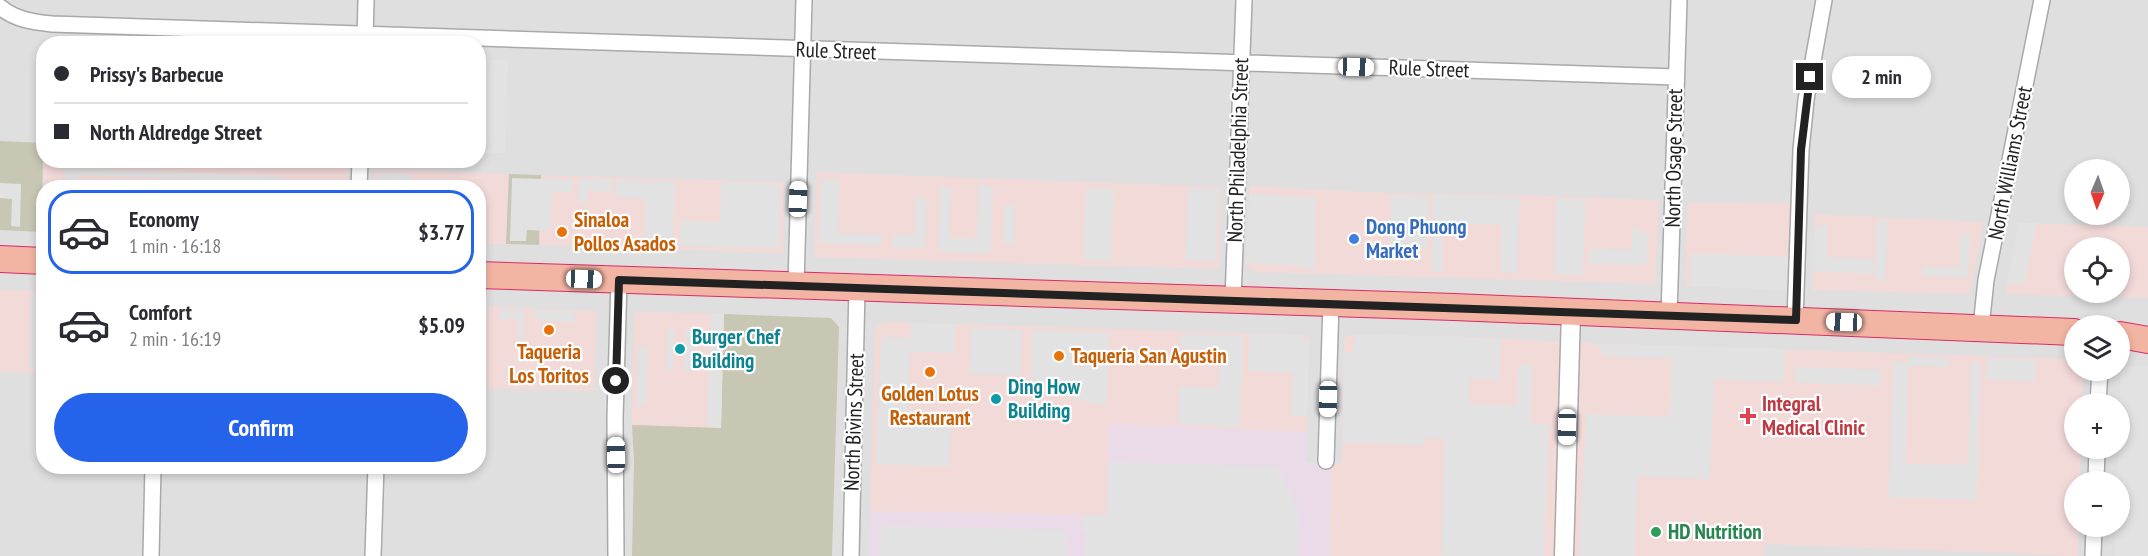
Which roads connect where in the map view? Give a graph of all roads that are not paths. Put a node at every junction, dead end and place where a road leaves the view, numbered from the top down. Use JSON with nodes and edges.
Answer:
{"nodes":[{"id":1,"x":366,"y":0,"type":"edge"},
{"id":2,"x":804,"y":0,"type":"edge"},
{"id":3,"x":1244,"y":0,"type":"edge"},
{"id":4,"x":1679,"y":0,"type":"edge"},
{"id":5,"x":1824,"y":0,"type":"edge"},
{"id":6,"x":2042,"y":0,"type":"edge"},
{"id":7,"x":0,"y":7,"type":"edge"},
{"id":8,"x":302,"y":36,"type":"edge"},
{"id":9,"x":365,"y":36,"type":"edge"},
{"id":10,"x":486,"y":42,"type":"edge"},
{"id":11,"x":803,"y":50,"type":"junction"},
{"id":12,"x":1242,"y":63,"type":"junction"},
{"id":13,"x":1676,"y":77,"type":"junction"},
{"id":14,"x":0,"y":259,"type":"edge"},
{"id":15,"x":36,"y":261,"type":"edge"},
{"id":16,"x":486,"y":275,"type":"edge"},
{"id":17,"x":619,"y":280,"type":"junction"},
{"id":18,"x":795,"y":285,"type":"junction"},
{"id":19,"x":857,"y":287,"type":"junction"},
{"id":20,"x":1233,"y":300,"type":"junction"},
{"id":21,"x":1331,"y":303,"type":"junction"},
{"id":22,"x":1571,"y":311,"type":"junction"},
{"id":23,"x":1669,"y":315,"type":"junction"},
{"id":24,"x":1796,"y":320,"type":"junction"},
{"id":25,"x":1981,"y":327,"type":"junction"},
{"id":26,"x":2148,"y":328,"type":"edge"},
{"id":27,"x":2064,"y":331,"type":"edge"},
{"id":28,"x":2130,"y":331,"type":"edge"},
{"id":29,"x":2130,"y":336,"type":"edge"},
{"id":30,"x":2148,"y":340,"type":"edge"},
{"id":31,"x":1326,"y":461,"type":"dead end"},
{"id":32,"x":153,"y":474,"type":"edge"},
{"id":33,"x":375,"y":474,"type":"edge"},
{"id":34,"x":2094,"y":537,"type":"edge"},
{"id":35,"x":151,"y":556,"type":"edge"},
{"id":36,"x":373,"y":556,"type":"edge"},
{"id":37,"x":616,"y":556,"type":"edge"},
{"id":38,"x":851,"y":556,"type":"edge"},
{"id":39,"x":1564,"y":556,"type":"edge"},
{"id":40,"x":2093,"y":556,"type":"edge"}],
"edges":[{"from":1,"to":9,"type":"street"},
{"from":2,"to":11,"type":"street"},
{"from":3,"to":12,"type":"street","name":"North Philadelphia Street"},
{"from":4,"to":13,"type":"street","name":"North Osage Street"},
{"from":5,"to":24,"type":"street"},
{"from":6,"to":25,"type":"street","name":"North Williams Street"},
{"from":7,"to":8,"type":"street","name":"Rule Street"},
{"from":10,"to":11,"type":"street","name":"Rule Street"},
{"from":11,"to":12,"type":"street","name":"Rule Street"},
{"from":11,"to":18,"type":"street"},
{"from":12,"to":13,"type":"street","name":"Rule Street"},
{"from":12,"to":20,"type":"street","name":"North Philadelphia Street"},
{"from":13,"to":23,"type":"street","name":"North Osage Street"},
{"from":14,"to":15,"type":"highway"},
{"from":16,"to":17,"type":"highway"},
{"from":17,"to":18,"type":"highway"},
{"from":17,"to":37,"type":"street"},
{"from":18,"to":19,"type":"highway"},
{"from":19,"to":20,"type":"highway"},
{"from":19,"to":38,"type":"street","name":"North Bivins Street"},
{"from":20,"to":21,"type":"highway"},
{"from":21,"to":22,"type":"highway"},
{"from":21,"to":31,"type":"street"},
{"from":22,"to":23,"type":"highway"},
{"from":22,"to":39,"type":"street"},
{"from":23,"to":24,"type":"highway"},
{"from":24,"to":25,"type":"highway"},
{"from":25,"to":27,"type":"highway"},
{"from":26,"to":28,"type":"highway"},
{"from":29,"to":30,"type":"highway"},
{"from":32,"to":35,"type":"street"},
{"from":33,"to":36,"type":"street"},
{"from":34,"to":40,"type":"street"}]}
